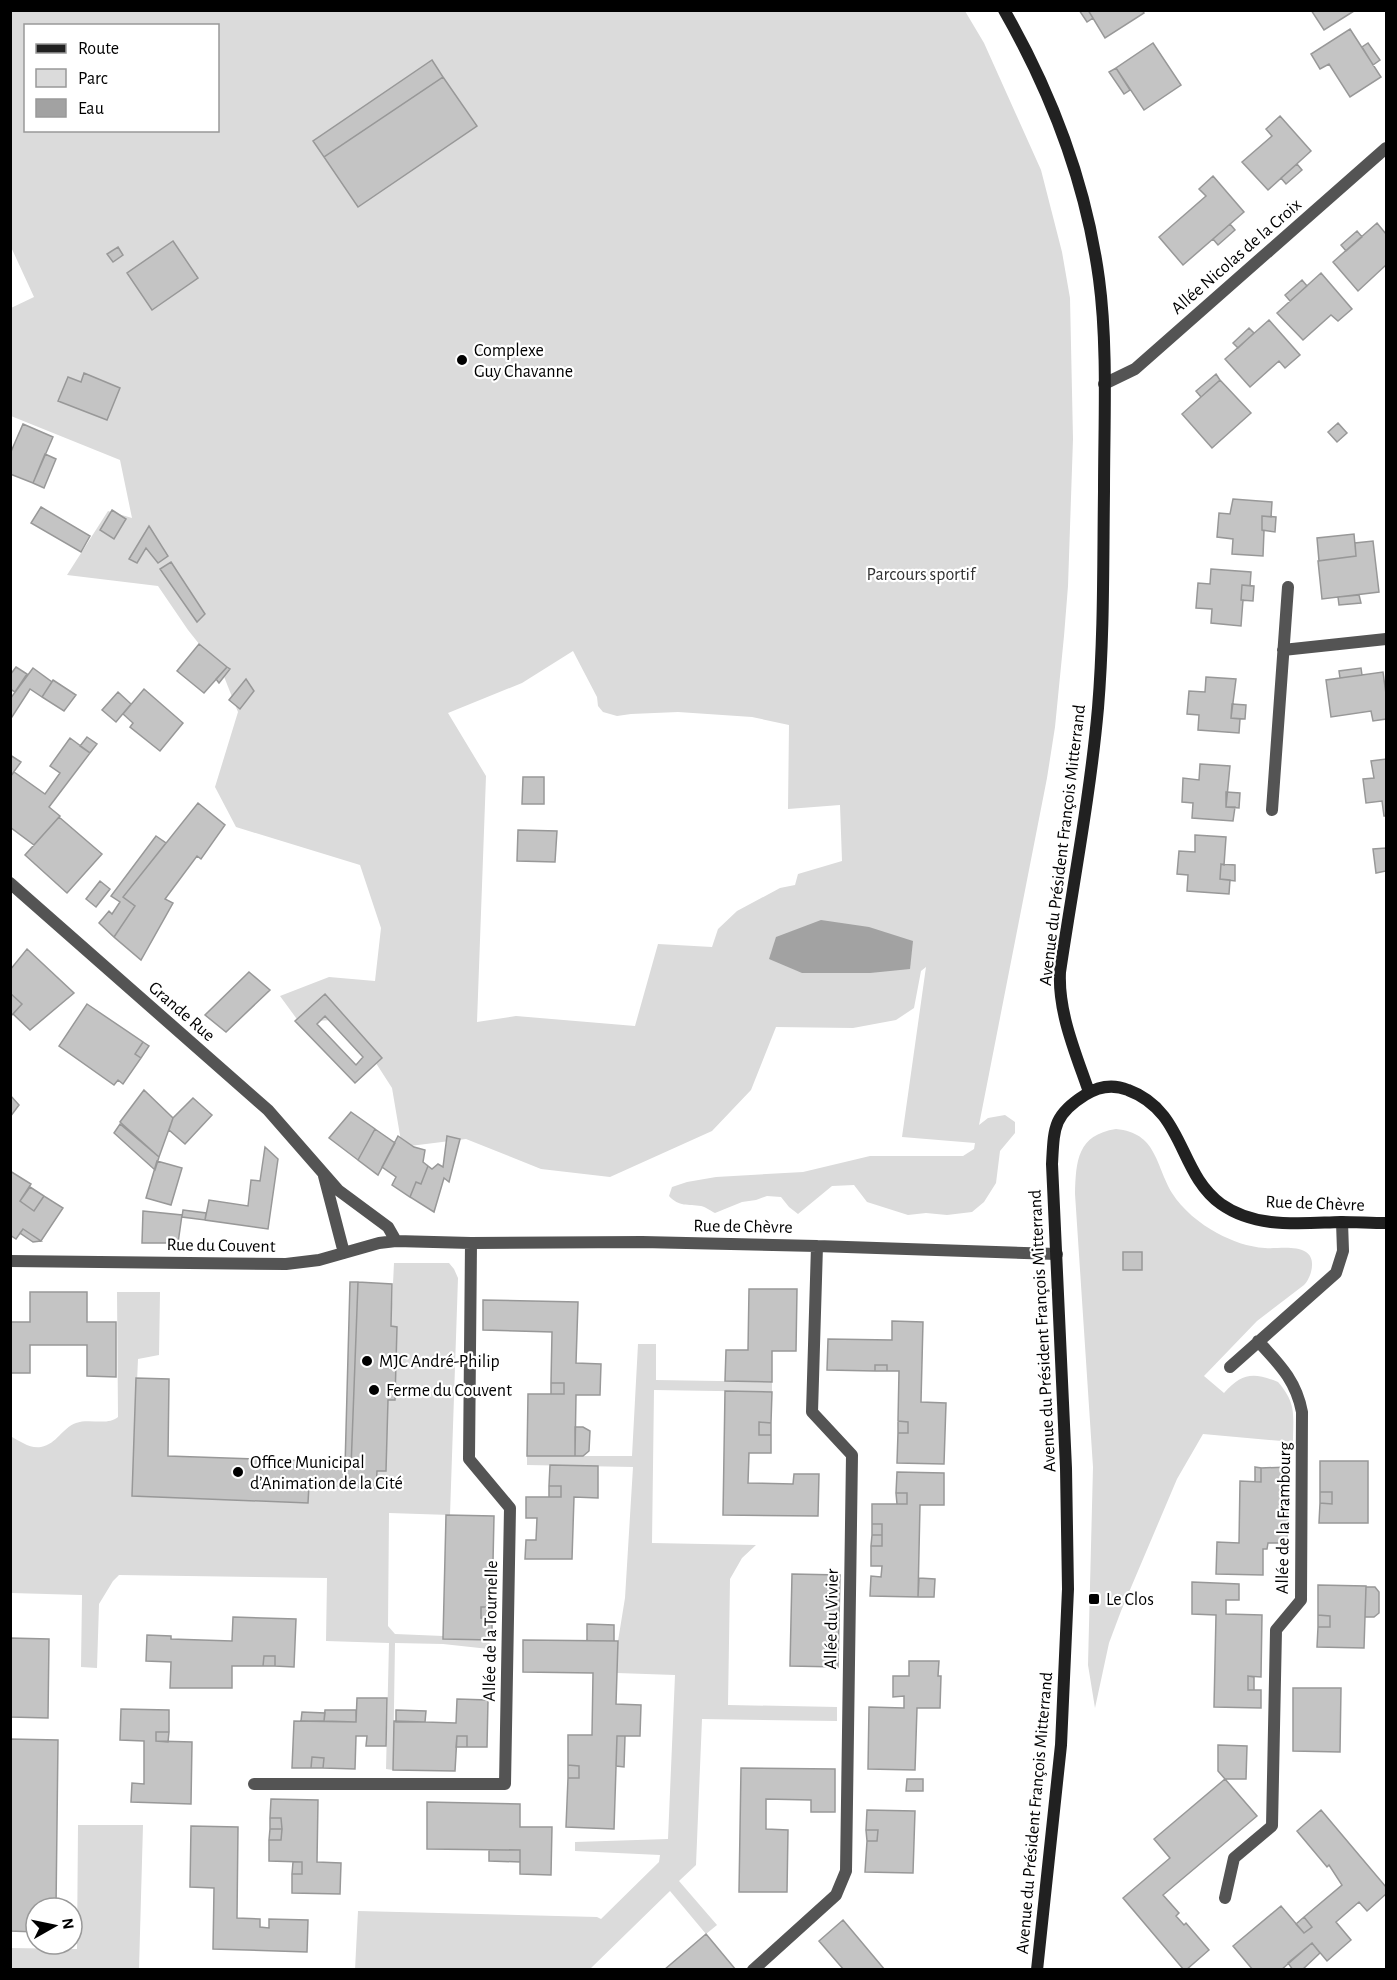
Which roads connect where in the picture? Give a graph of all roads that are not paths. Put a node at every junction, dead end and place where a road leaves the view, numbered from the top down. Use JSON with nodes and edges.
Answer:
{"nodes":[{"id":1,"x":1004,"y":10,"type":"edge"},
{"id":2,"x":1386,"y":148,"type":"edge"},
{"id":3,"x":1104,"y":384,"type":"junction"},
{"id":4,"x":1288,"y":587,"type":"dead end"},
{"id":5,"x":1386,"y":639,"type":"edge"},
{"id":6,"x":1283,"y":650,"type":"junction"},
{"id":7,"x":1272,"y":810,"type":"dead end"},
{"id":8,"x":10,"y":883,"type":"edge"},
{"id":9,"x":1089,"y":1092,"type":"junction"},
{"id":10,"x":323,"y":1172,"type":"junction"},
{"id":11,"x":1342,"y":1222,"type":"junction"},
{"id":12,"x":1386,"y":1223,"type":"edge"},
{"id":13,"x":396,"y":1241,"type":"junction"},
{"id":14,"x":428,"y":1242,"type":"joint"},
{"id":15,"x":471,"y":1243,"type":"junction"},
{"id":16,"x":817,"y":1246,"type":"junction"},
{"id":17,"x":344,"y":1253,"type":"junction"},
{"id":18,"x":1057,"y":1254,"type":"junction"},
{"id":19,"x":10,"y":1261,"type":"edge"},
{"id":20,"x":1258,"y":1341,"type":"junction"},
{"id":21,"x":1230,"y":1367,"type":"dead end"},
{"id":22,"x":254,"y":1784,"type":"dead end"},
{"id":23,"x":1225,"y":1898,"type":"dead end"},
{"id":24,"x":753,"y":1970,"type":"edge"},
{"id":25,"x":1036,"y":1970,"type":"edge"}],
"edges":[{"from":1,"to":3,"type":"street","name":"Avenue du Président François Mitterrand"},
{"from":2,"to":3,"type":"street","name":"Allée Nicolas de la Croix"},
{"from":3,"to":9,"type":"street","name":"Avenue du Président François Mitterrand"},
{"from":4,"to":6,"type":"street"},
{"from":5,"to":6,"type":"street"},
{"from":6,"to":7,"type":"street"},
{"from":8,"to":10,"type":"street","name":"Grande Rue"},
{"from":9,"to":11,"type":"street","name":"Rue de Chèvre"},
{"from":9,"to":18,"type":"street","name":"Avenue du Président François Mitterrand"},
{"from":10,"to":13,"type":"street","name":"Grande Rue"},
{"from":10,"to":17,"type":"street","name":"Grande Rue"},
{"from":11,"to":12,"type":"street","name":"Rue de Chèvre"},
{"from":11,"to":20,"type":"street"},
{"from":13,"to":14,"type":"street","name":"Rue du Couvent"},
{"from":13,"to":17,"type":"street","name":"Rue du Couvent"},
{"from":14,"to":15,"type":"street","name":"Rue de Chèvre"},
{"from":15,"to":16,"type":"street","name":"Rue de Chèvre"},
{"from":15,"to":22,"type":"street","name":"Allée de la Tournelle"},
{"from":16,"to":18,"type":"street","name":"Rue de Chèvre"},
{"from":16,"to":24,"type":"street","name":"Allée du Vivier"},
{"from":17,"to":19,"type":"street","name":"Rue du Couvent"},
{"from":18,"to":25,"type":"street","name":"Avenue du Président François Mitterrand"},
{"from":20,"to":21,"type":"street"},
{"from":20,"to":23,"type":"street","name":"Allée de la Frambourg"}]}
